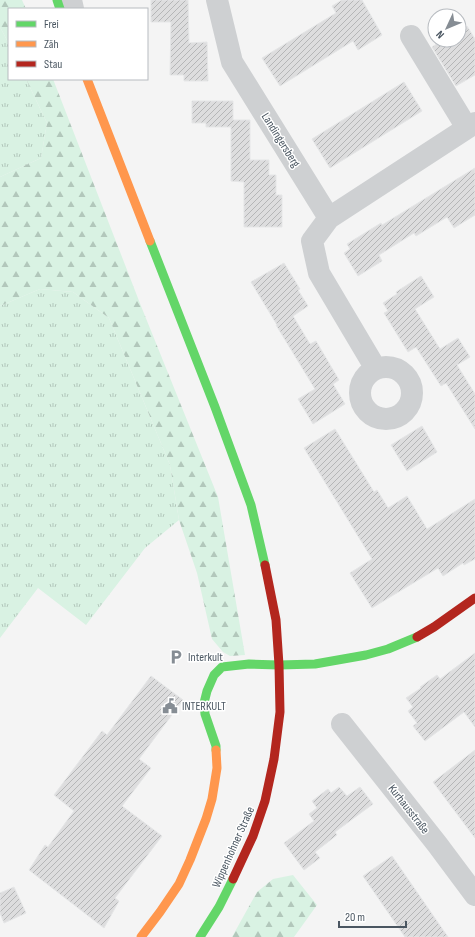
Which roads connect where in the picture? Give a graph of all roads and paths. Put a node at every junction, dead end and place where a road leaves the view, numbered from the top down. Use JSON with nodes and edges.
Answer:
{"nodes":[{"id":1,"x":217,"y":0,"type":"edge"},
{"id":2,"x":411,"y":36,"type":"dead end"},
{"id":3,"x":90,"y":84,"type":"edge"},
{"id":4,"x":471,"y":126,"type":"edge"},
{"id":5,"x":329,"y":218,"type":"junction"},
{"id":6,"x":376,"y":368,"type":"dead end"},
{"id":7,"x":475,"y":598,"type":"edge"},
{"id":8,"x":279,"y":665,"type":"junction"},
{"id":9,"x":342,"y":724,"type":"dead end"},
{"id":10,"x":475,"y":895,"type":"edge"},
{"id":11,"x":141,"y":937,"type":"edge"},
{"id":12,"x":200,"y":937,"type":"edge"}],
"edges":[{"from":1,"to":5,"type":"street","name":"Landingersberg"},
{"from":2,"to":4,"type":"street"},
{"from":3,"to":8,"type":"main road","name":"Wippenhohner Straße"},
{"from":4,"to":5,"type":"street"},
{"from":5,"to":6,"type":"street"},
{"from":7,"to":8,"type":"main road"},
{"from":8,"to":11,"type":"main road"},
{"from":8,"to":12,"type":"main road","name":"Wippenhohner Straße"},
{"from":9,"to":10,"type":"street","name":"Kurhausstraße"}]}
